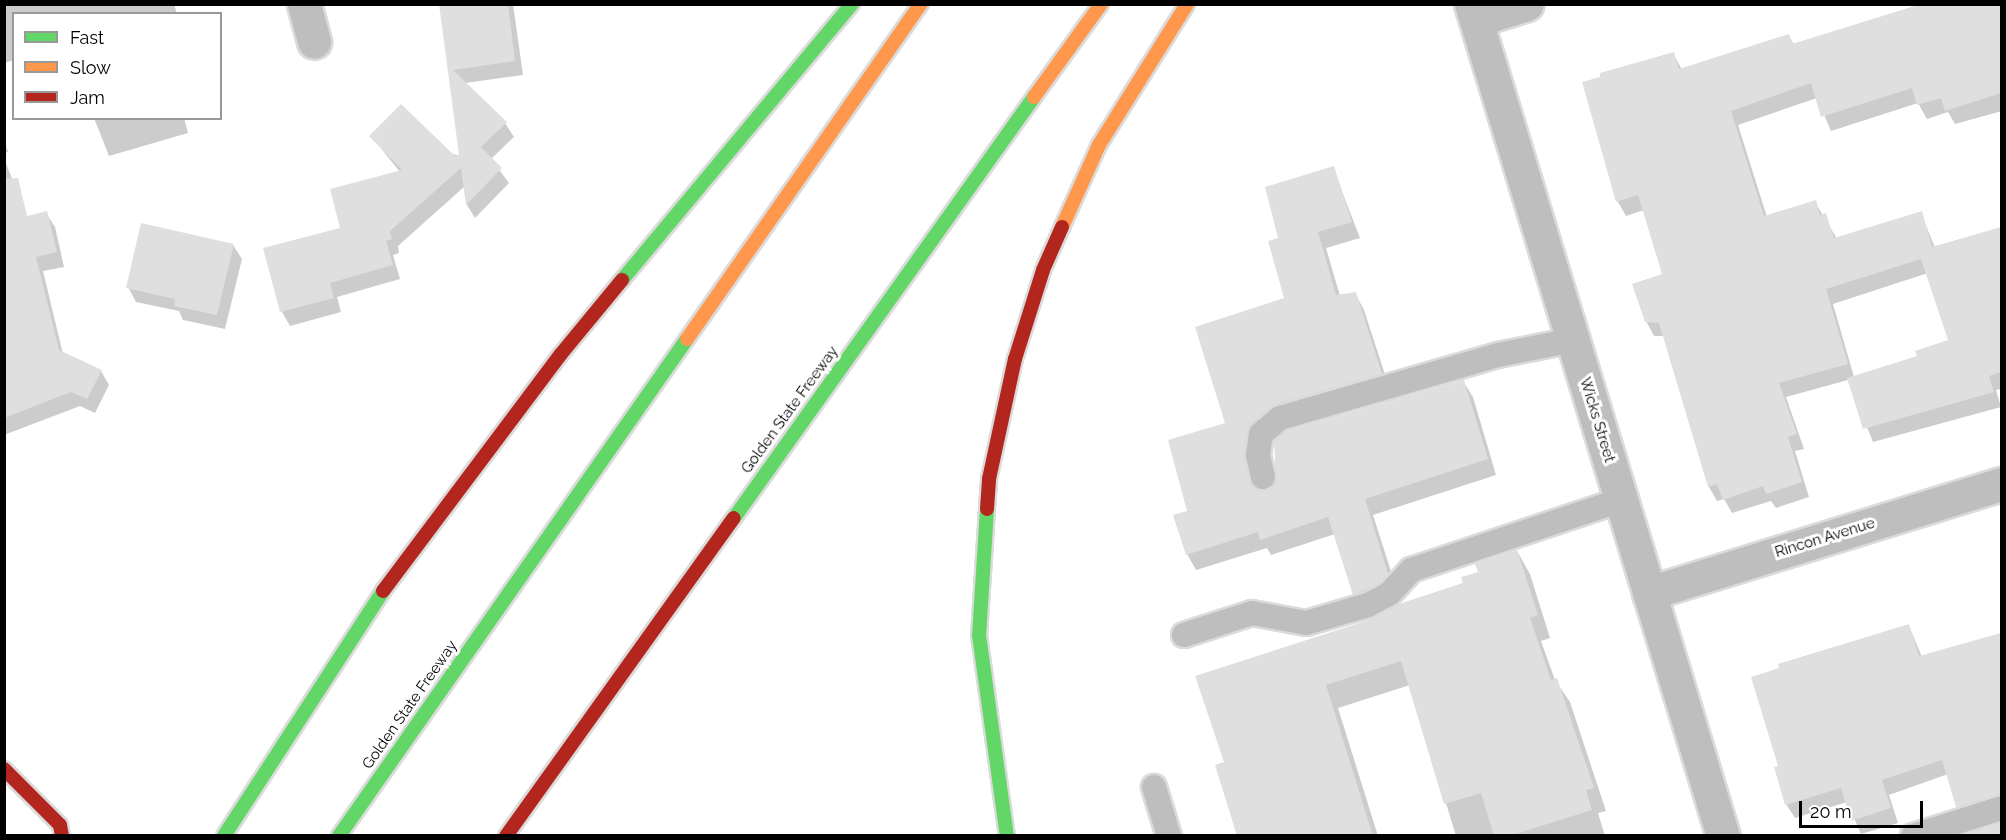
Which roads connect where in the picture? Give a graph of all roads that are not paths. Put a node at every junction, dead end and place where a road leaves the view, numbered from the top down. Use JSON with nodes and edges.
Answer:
{"nodes":[{"id":1,"x":304,"y":4,"type":"edge"},
{"id":2,"x":852,"y":4,"type":"edge"},
{"id":3,"x":921,"y":4,"type":"edge"},
{"id":4,"x":1101,"y":4,"type":"edge"},
{"id":5,"x":1187,"y":4,"type":"edge"},
{"id":6,"x":1527,"y":4,"type":"edge"},
{"id":7,"x":1473,"y":12,"type":"edge"},
{"id":8,"x":315,"y":42,"type":"dead end"},
{"id":9,"x":1573,"y":340,"type":"junction"},
{"id":10,"x":1263,"y":477,"type":"dead end"},
{"id":11,"x":2001,"y":484,"type":"edge"},
{"id":12,"x":1621,"y":500,"type":"junction"},
{"id":13,"x":1650,"y":593,"type":"junction"},
{"id":14,"x":1184,"y":635,"type":"dead end"},
{"id":15,"x":4,"y":769,"type":"edge"},
{"id":16,"x":1154,"y":787,"type":"dead end"},
{"id":17,"x":2001,"y":808,"type":"edge"},
{"id":18,"x":62,"y":836,"type":"edge"},
{"id":19,"x":224,"y":836,"type":"edge"},
{"id":20,"x":339,"y":836,"type":"edge"},
{"id":21,"x":506,"y":836,"type":"edge"},
{"id":22,"x":1007,"y":836,"type":"edge"},
{"id":23,"x":1168,"y":836,"type":"edge"},
{"id":24,"x":1723,"y":836,"type":"edge"},
{"id":25,"x":1913,"y":836,"type":"edge"}],
"edges":[{"from":1,"to":8,"type":"street"},
{"from":2,"to":19,"type":"highway"},
{"from":3,"to":20,"type":"highway","name":"Golden State Freeway"},
{"from":4,"to":21,"type":"highway","name":"Golden State Freeway"},
{"from":5,"to":22,"type":"highway"},
{"from":6,"to":7,"type":"street"},
{"from":7,"to":9,"type":"street","name":"Wicks Street"},
{"from":9,"to":10,"type":"lane"},
{"from":9,"to":12,"type":"street","name":"Wicks Street"},
{"from":11,"to":13,"type":"street","name":"Rincon Avenue"},
{"from":12,"to":13,"type":"street","name":"Wicks Street"},
{"from":12,"to":14,"type":"lane"},
{"from":13,"to":24,"type":"street","name":"Wicks Street"},
{"from":15,"to":18,"type":"highway"},
{"from":16,"to":23,"type":"lane"},
{"from":17,"to":25,"type":"lane"}]}
